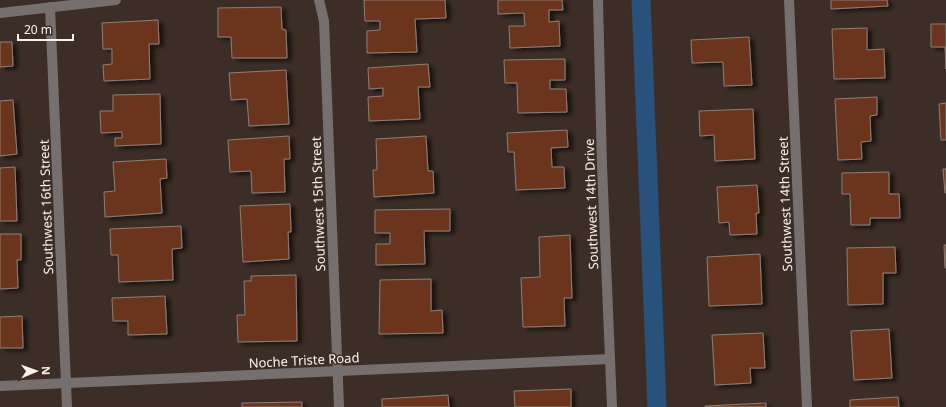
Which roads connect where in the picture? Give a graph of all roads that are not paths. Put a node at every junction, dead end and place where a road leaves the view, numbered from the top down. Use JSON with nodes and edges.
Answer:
{"nodes":[{"id":1,"x":116,"y":0,"type":"edge"},
{"id":2,"x":319,"y":0,"type":"edge"},
{"id":3,"x":598,"y":0,"type":"edge"},
{"id":4,"x":789,"y":0,"type":"edge"},
{"id":5,"x":50,"y":7,"type":"junction"},
{"id":6,"x":0,"y":13,"type":"edge"},
{"id":7,"x":610,"y":359,"type":"junction"},
{"id":8,"x":337,"y":371,"type":"junction"},
{"id":9,"x":66,"y":383,"type":"junction"},
{"id":10,"x":0,"y":386,"type":"edge"},
{"id":11,"x":67,"y":407,"type":"edge"},
{"id":12,"x":339,"y":407,"type":"edge"},
{"id":13,"x":612,"y":407,"type":"edge"},
{"id":14,"x":807,"y":407,"type":"edge"}],
"edges":[{"from":1,"to":5,"type":"street"},
{"from":2,"to":8,"type":"street","name":"Southwest 15th Street"},
{"from":3,"to":7,"type":"street","name":"Southwest 14th Drive"},
{"from":4,"to":14,"type":"street","name":"Southwest 14th Street"},
{"from":5,"to":6,"type":"street"},
{"from":5,"to":9,"type":"street","name":"Southwest 16th Street"},
{"from":7,"to":8,"type":"street","name":"Noche Triste Road"},
{"from":7,"to":13,"type":"street","name":"Southwest 14th Drive"},
{"from":8,"to":9,"type":"street","name":"Noche Triste Road"},
{"from":8,"to":12,"type":"street","name":"Southwest 15th Street"},
{"from":9,"to":10,"type":"street","name":"Noche Triste Road"},
{"from":9,"to":11,"type":"street","name":"Southwest 16th Street"}]}
